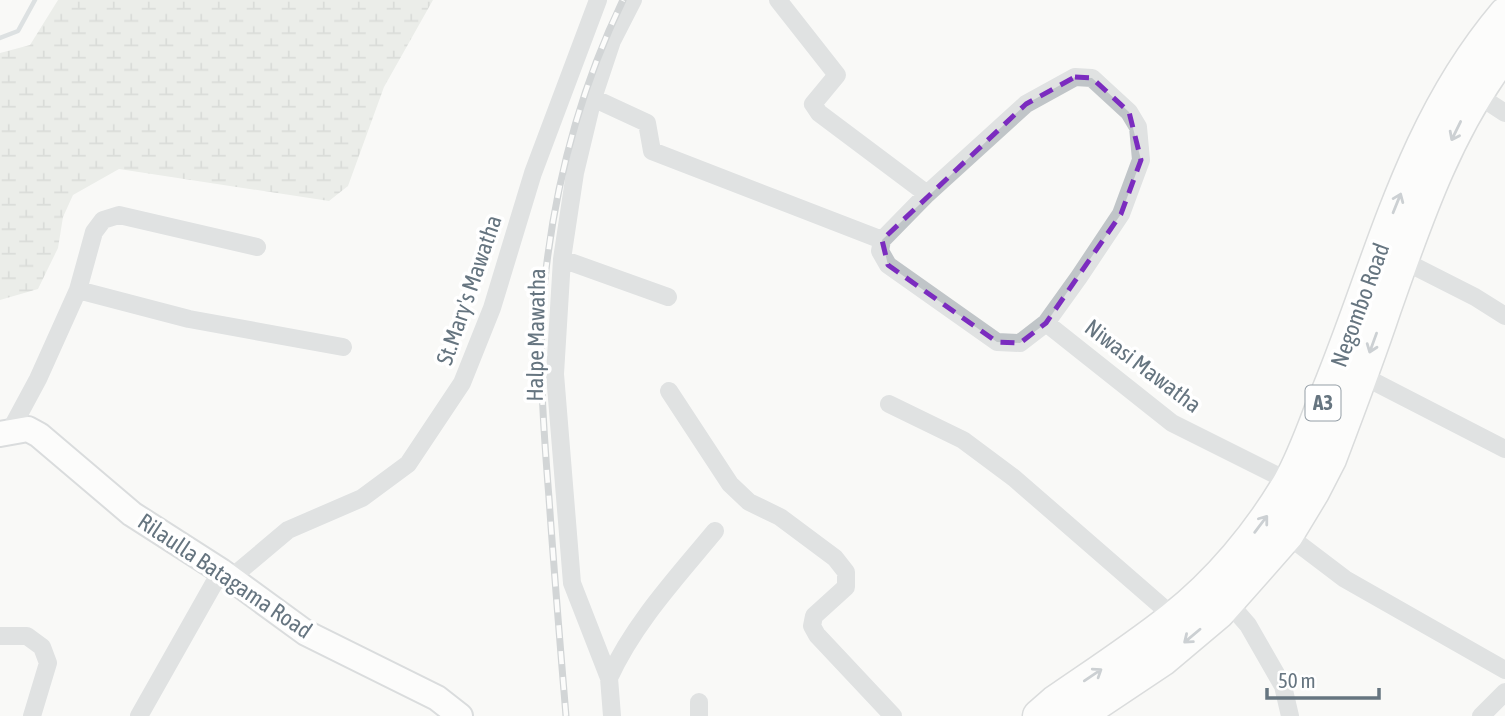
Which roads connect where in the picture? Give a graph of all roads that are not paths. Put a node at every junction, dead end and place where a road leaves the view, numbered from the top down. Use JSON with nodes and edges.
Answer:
{"nodes":[{"id":1,"x":597,"y":0,"type":"edge"},
{"id":2,"x":633,"y":0,"type":"edge"},
{"id":3,"x":778,"y":0,"type":"edge"},
{"id":4,"x":1505,"y":14,"type":"edge"},
{"id":5,"x":1501,"y":66,"type":"edge"},
{"id":6,"x":1476,"y":94,"type":"junction"},
{"id":7,"x":593,"y":98,"type":"junction"},
{"id":8,"x":1505,"y":113,"type":"edge"},
{"id":9,"x":927,"y":194,"type":"junction"},
{"id":10,"x":881,"y":240,"type":"junction"},
{"id":11,"x":257,"y":247,"type":"dead end"},
{"id":12,"x":562,"y":259,"type":"junction"},
{"id":13,"x":1402,"y":260,"type":"junction"},
{"id":14,"x":78,"y":290,"type":"junction"},
{"id":15,"x":668,"y":297,"type":"dead end"},
{"id":16,"x":1505,"y":316,"type":"edge"},
{"id":17,"x":1045,"y":323,"type":"junction"},
{"id":18,"x":343,"y":347,"type":"dead end"},
{"id":19,"x":1361,"y":375,"type":"junction"},
{"id":20,"x":668,"y":391,"type":"dead end"},
{"id":21,"x":889,"y":404,"type":"dead end"},
{"id":22,"x":5,"y":432,"type":"edge"},
{"id":23,"x":1505,"y":449,"type":"edge"},
{"id":24,"x":1290,"y":482,"type":"junction"},
{"id":25,"x":715,"y":531,"type":"dead end"},
{"id":26,"x":1287,"y":535,"type":"junction"},
{"id":27,"x":226,"y":574,"type":"junction"},
{"id":28,"x":1228,"y":602,"type":"junction"},
{"id":29,"x":1173,"y":618,"type":"junction"},
{"id":30,"x":0,"y":636,"type":"edge"},
{"id":31,"x":1505,"y":670,"type":"edge"},
{"id":32,"x":609,"y":678,"type":"junction"},
{"id":33,"x":1505,"y":692,"type":"edge"},
{"id":34,"x":32,"y":716,"type":"edge"},
{"id":35,"x":139,"y":716,"type":"edge"},
{"id":36,"x":460,"y":716,"type":"edge"},
{"id":37,"x":612,"y":716,"type":"edge"},
{"id":38,"x":893,"y":716,"type":"edge"},
{"id":39,"x":1039,"y":716,"type":"edge"},
{"id":40,"x":1078,"y":716,"type":"edge"},
{"id":41,"x":1290,"y":716,"type":"edge"},
{"id":42,"x":1480,"y":716,"type":"edge"}],
"edges":[{"from":1,"to":27,"type":"street","name":"St.Mary's Mawatha"},
{"from":2,"to":7,"type":"street","name":"Halpe Mawatha"},
{"from":3,"to":9,"type":"street"},
{"from":24,"to":4,"type":"highway","name":"Negombo Road","number":"A3","one_way":true},
{"from":5,"to":6,"type":"highway","name":"Negombo Road","number":"A3"},
{"from":6,"to":8,"type":"street"},
{"from":6,"to":13,"type":"highway","name":"Negombo Road","number":"A3","one_way":true},
{"from":7,"to":10,"type":"street"},
{"from":7,"to":12,"type":"street","name":"Halpe Mawatha"},
{"from":9,"to":10,"type":"street"},
{"from":9,"to":17,"type":"street"},
{"from":10,"to":17,"type":"street"},
{"from":11,"to":14,"type":"street"},
{"from":12,"to":15,"type":"street"},
{"from":12,"to":32,"type":"street","name":"Halpe Mawatha"},
{"from":13,"to":16,"type":"street"},
{"from":13,"to":19,"type":"highway","name":"Negombo Road","number":"A3","one_way":true},
{"from":14,"to":18,"type":"street"},
{"from":14,"to":22,"type":"street"},
{"from":17,"to":24,"type":"street","name":"Niwasi Mawatha"},
{"from":19,"to":23,"type":"street"},
{"from":19,"to":26,"type":"highway","name":"Negombo Road","number":"A3"},
{"from":20,"to":38,"type":"street"},
{"from":21,"to":29,"type":"street"},
{"from":22,"to":27,"type":"street","name":"Rilaulla Batagama Road"},
{"from":29,"to":24,"type":"highway","name":"Negombo Road","number":"A3","one_way":true},
{"from":25,"to":32,"type":"street"},
{"from":26,"to":28,"type":"highway","name":"Negombo Road","number":"A3"},
{"from":26,"to":31,"type":"street"},
{"from":27,"to":35,"type":"street"},
{"from":27,"to":36,"type":"street","name":"Rilaulla Batagama Road"},
{"from":28,"to":40,"type":"highway","name":"Negombo Road","number":"A3","one_way":true},
{"from":28,"to":41,"type":"street"},
{"from":39,"to":29,"type":"highway","name":"Negombo Road","number":"A3","one_way":true},
{"from":30,"to":34,"type":"street"},
{"from":32,"to":37,"type":"street","name":"Halpe Mawatha"},
{"from":33,"to":42,"type":"street"}]}
